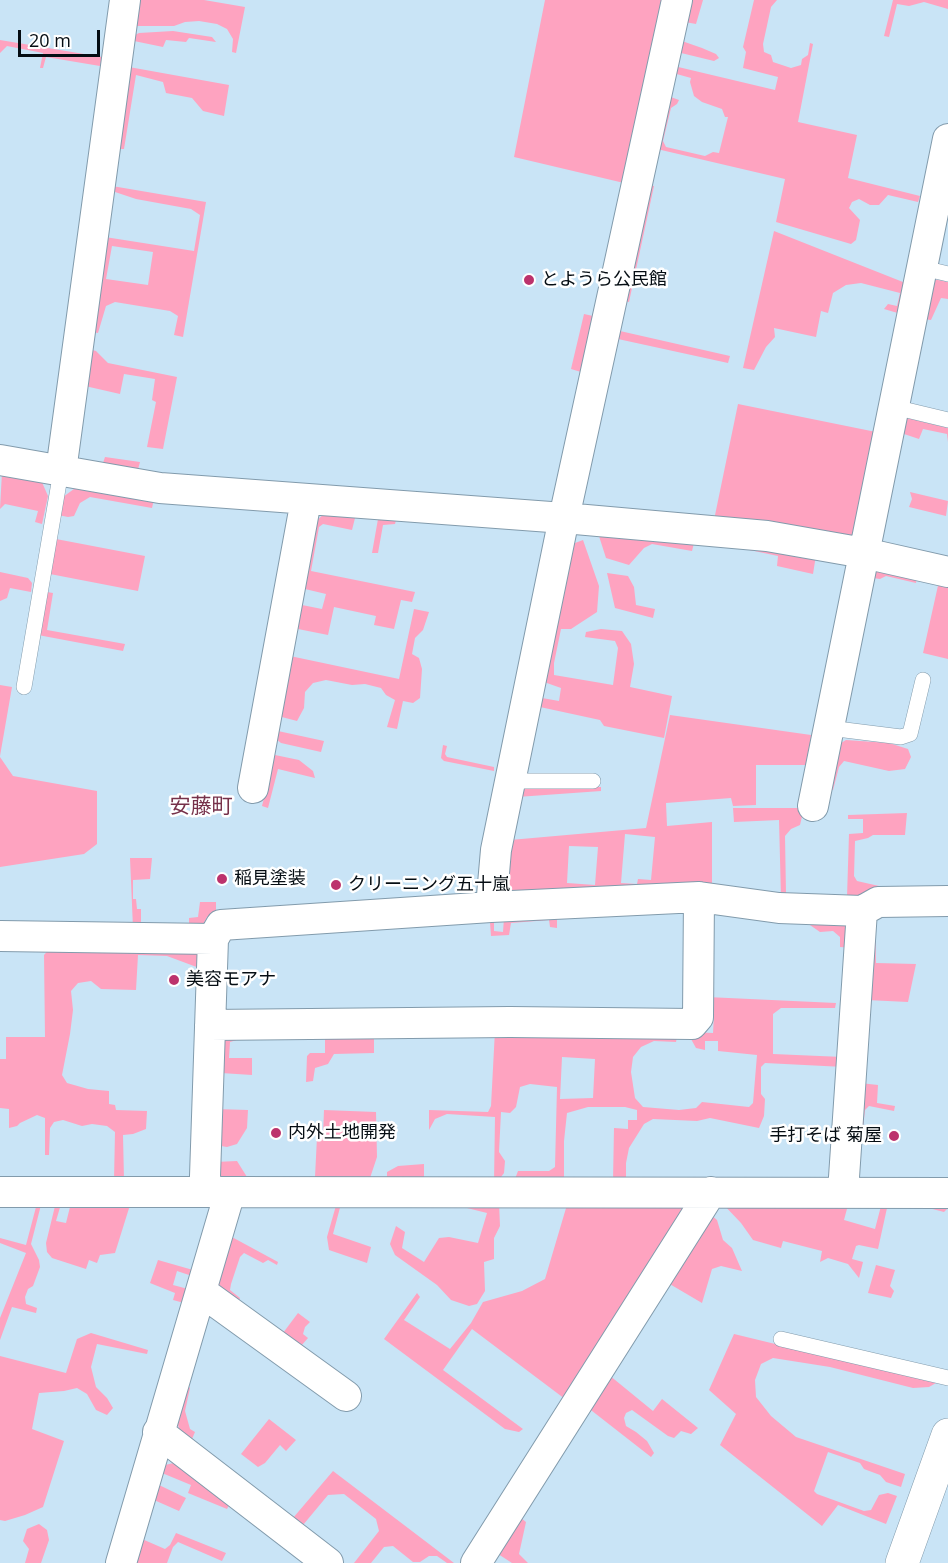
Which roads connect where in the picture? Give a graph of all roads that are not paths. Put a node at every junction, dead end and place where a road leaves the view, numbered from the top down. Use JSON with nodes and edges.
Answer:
{"nodes":[{"id":1,"x":125,"y":0,"type":"edge"},
{"id":2,"x":677,"y":0,"type":"edge"},
{"id":3,"x":948,"y":138,"type":"edge"},
{"id":4,"x":935,"y":271,"type":"edge"},
{"id":5,"x":894,"y":407,"type":"junction"},
{"id":6,"x":948,"y":420,"type":"edge"},
{"id":7,"x":0,"y":460,"type":"edge"},
{"id":8,"x":61,"y":471,"type":"junction"},
{"id":9,"x":306,"y":500,"type":"junction"},
{"id":10,"x":564,"y":518,"type":"junction"},
{"id":11,"x":864,"y":553,"type":"junction"},
{"id":12,"x":948,"y":572,"type":"edge"},
{"id":13,"x":923,"y":680,"type":"dead end"},
{"id":14,"x":24,"y":687,"type":"dead end"},
{"id":15,"x":829,"y":728,"type":"junction"},
{"id":16,"x":510,"y":781,"type":"junction"},
{"id":17,"x":593,"y":781,"type":"dead end"},
{"id":18,"x":253,"y":788,"type":"dead end"},
{"id":19,"x":813,"y":806,"type":"dead end"},
{"id":20,"x":699,"y":897,"type":"junction"},
{"id":21,"x":948,"y":901,"type":"edge"},
{"id":22,"x":491,"y":907,"type":"junction"},
{"id":23,"x":861,"y":911,"type":"junction"},
{"id":24,"x":0,"y":936,"type":"edge"},
{"id":25,"x":213,"y":939,"type":"junction"},
{"id":26,"x":210,"y":1025,"type":"junction"},
{"id":27,"x":0,"y":1192,"type":"edge"},
{"id":28,"x":219,"y":1192,"type":"junction"},
{"id":29,"x":711,"y":1192,"type":"junction"},
{"id":30,"x":843,"y":1192,"type":"junction"},
{"id":31,"x":948,"y":1193,"type":"edge"},
{"id":32,"x":202,"y":1292,"type":"junction"},
{"id":33,"x":781,"y":1339,"type":"dead end"},
{"id":34,"x":948,"y":1378,"type":"edge"},
{"id":35,"x":346,"y":1396,"type":"dead end"},
{"id":36,"x":159,"y":1432,"type":"junction"},
{"id":37,"x":948,"y":1435,"type":"edge"},
{"id":38,"x":121,"y":1563,"type":"edge"},
{"id":39,"x":328,"y":1563,"type":"edge"},
{"id":40,"x":476,"y":1563,"type":"edge"},
{"id":41,"x":902,"y":1563,"type":"edge"}],
"edges":[{"from":1,"to":8,"type":"street"},
{"from":2,"to":10,"type":"street"},
{"from":3,"to":4,"type":"street"},
{"from":4,"to":5,"type":"street"},
{"from":5,"to":6,"type":"lane"},
{"from":5,"to":11,"type":"street"},
{"from":7,"to":8,"type":"street"},
{"from":8,"to":9,"type":"street"},
{"from":8,"to":14,"type":"lane"},
{"from":9,"to":10,"type":"street"},
{"from":9,"to":18,"type":"street"},
{"from":10,"to":11,"type":"street"},
{"from":10,"to":16,"type":"street"},
{"from":11,"to":12,"type":"street"},
{"from":11,"to":15,"type":"street"},
{"from":13,"to":15,"type":"lane"},
{"from":15,"to":19,"type":"street"},
{"from":16,"to":17,"type":"lane"},
{"from":16,"to":22,"type":"street"},
{"from":20,"to":22,"type":"street"},
{"from":20,"to":23,"type":"street"},
{"from":20,"to":26,"type":"street"},
{"from":21,"to":23,"type":"street"},
{"from":22,"to":25,"type":"street"},
{"from":23,"to":30,"type":"street"},
{"from":24,"to":25,"type":"street"},
{"from":25,"to":26,"type":"street"},
{"from":26,"to":28,"type":"street"},
{"from":27,"to":28,"type":"street"},
{"from":28,"to":29,"type":"street"},
{"from":28,"to":32,"type":"street"},
{"from":29,"to":30,"type":"street"},
{"from":29,"to":40,"type":"street"},
{"from":30,"to":31,"type":"street"},
{"from":32,"to":35,"type":"street"},
{"from":32,"to":36,"type":"street"},
{"from":33,"to":34,"type":"lane"},
{"from":36,"to":38,"type":"street"},
{"from":36,"to":39,"type":"street"},
{"from":37,"to":41,"type":"street"}]}
